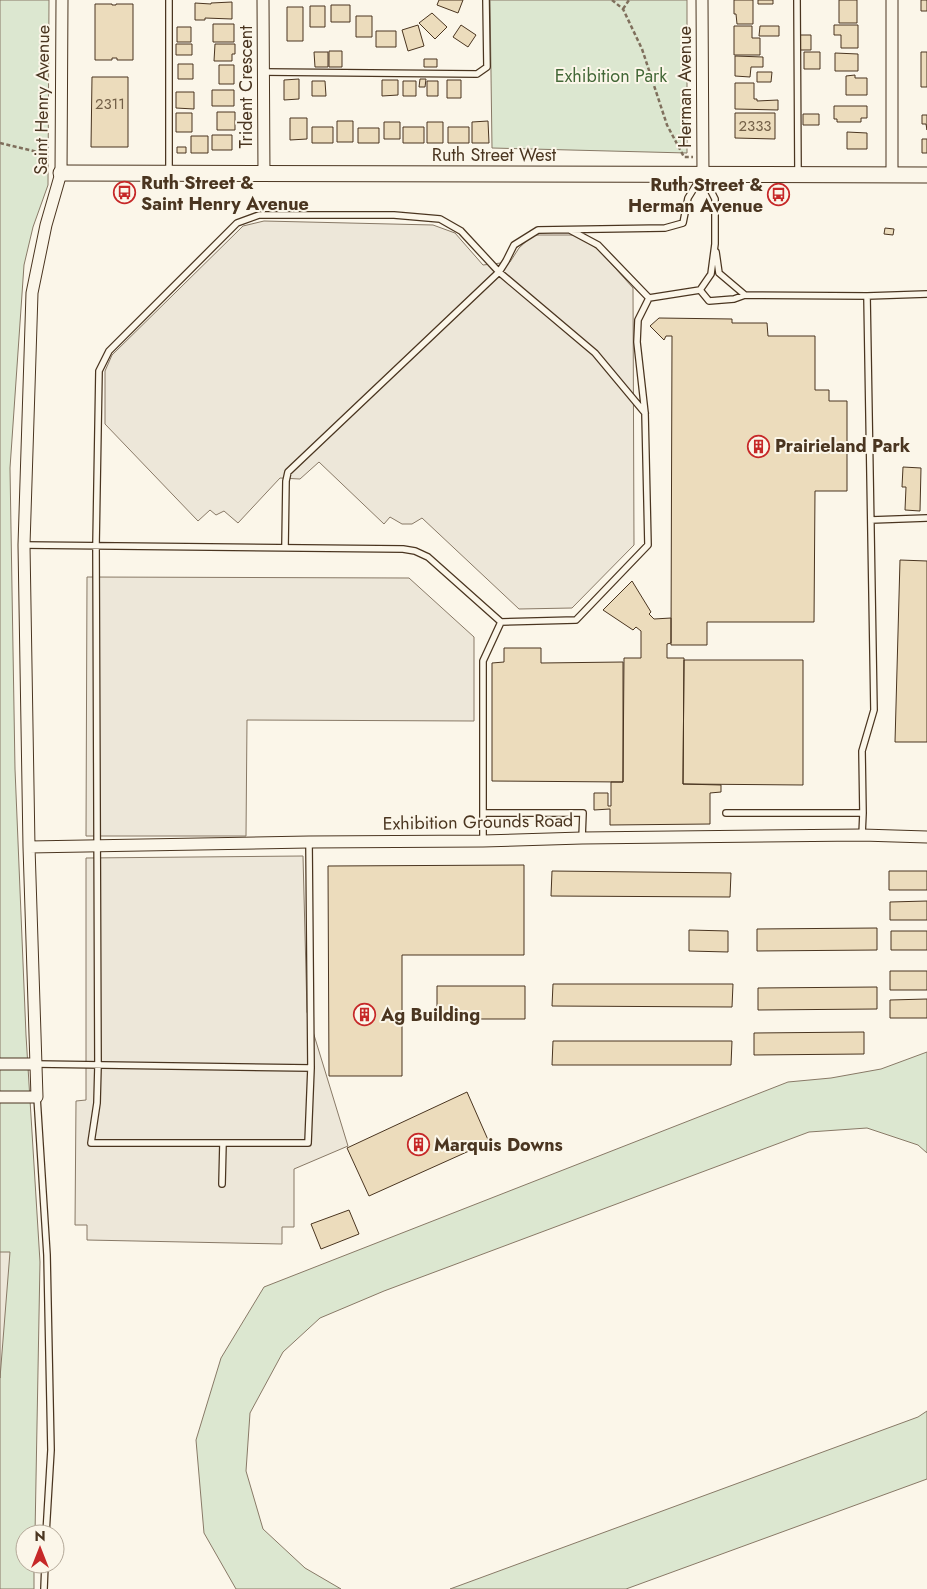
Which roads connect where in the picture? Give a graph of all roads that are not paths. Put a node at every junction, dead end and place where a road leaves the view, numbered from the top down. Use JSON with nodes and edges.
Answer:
{"nodes":[{"id":1,"x":62,"y":0,"type":"edge"},
{"id":2,"x":169,"y":0,"type":"edge"},
{"id":3,"x":263,"y":0,"type":"edge"},
{"id":4,"x":486,"y":0,"type":"edge"},
{"id":5,"x":702,"y":0,"type":"edge"},
{"id":6,"x":797,"y":0,"type":"edge"},
{"id":7,"x":892,"y":0,"type":"edge"},
{"id":8,"x":264,"y":72,"type":"junction"},
{"id":9,"x":61,"y":173,"type":"junction"},
{"id":10,"x":169,"y":174,"type":"junction"},
{"id":11,"x":264,"y":174,"type":"junction"},
{"id":12,"x":703,"y":174,"type":"junction"},
{"id":13,"x":798,"y":175,"type":"junction"},
{"id":14,"x":892,"y":175,"type":"junction"},
{"id":15,"x":927,"y":175,"type":"edge"},
{"id":16,"x":569,"y":230,"type":"junction"},
{"id":17,"x":715,"y":244,"type":"junction"},
{"id":18,"x":498,"y":272,"type":"junction"},
{"id":19,"x":700,"y":290,"type":"junction"},
{"id":20,"x":927,"y":294,"type":"edge"},
{"id":21,"x":745,"y":296,"type":"junction"},
{"id":22,"x":867,"y":296,"type":"junction"},
{"id":23,"x":649,"y":298,"type":"junction"},
{"id":24,"x":645,"y":413,"type":"junction"},
{"id":25,"x":927,"y":518,"type":"edge"},
{"id":26,"x":871,"y":520,"type":"junction"},
{"id":27,"x":24,"y":545,"type":"junction"},
{"id":28,"x":96,"y":545,"type":"junction"},
{"id":29,"x":284,"y":547,"type":"junction"},
{"id":30,"x":502,"y":622,"type":"junction"},
{"id":31,"x":483,"y":813,"type":"junction"},
{"id":32,"x":726,"y":813,"type":"dead end"},
{"id":33,"x":863,"y":813,"type":"junction"},
{"id":34,"x":862,"y":835,"type":"junction"},
{"id":35,"x":927,"y":837,"type":"edge"},
{"id":36,"x":582,"y":838,"type":"junction"},
{"id":37,"x":483,"y":841,"type":"junction"},
{"id":38,"x":309,"y":842,"type":"junction"},
{"id":39,"x":98,"y":846,"type":"junction"},
{"id":40,"x":29,"y":847,"type":"junction"},
{"id":41,"x":0,"y":1064,"type":"edge"},
{"id":42,"x":36,"y":1064,"type":"junction"},
{"id":43,"x":98,"y":1066,"type":"junction"},
{"id":44,"x":311,"y":1068,"type":"junction"},
{"id":45,"x":0,"y":1097,"type":"edge"},
{"id":46,"x":37,"y":1097,"type":"junction"},
{"id":47,"x":222,"y":1143,"type":"junction"},
{"id":48,"x":222,"y":1184,"type":"dead end"},
{"id":49,"x":46,"y":1524,"type":"edge"},
{"id":50,"x":45,"y":1574,"type":"edge"},
{"id":51,"x":44,"y":1589,"type":"edge"}],
"edges":[{"from":1,"to":9,"type":"street","name":"Saint Henry Avenue"},
{"from":2,"to":10,"type":"lane"},
{"from":3,"to":8,"type":"street","name":"Trident Crescent"},
{"from":4,"to":8,"type":"lane"},
{"from":5,"to":12,"type":"street","name":"Herman Avenue"},
{"from":6,"to":13,"type":"lane"},
{"from":7,"to":14,"type":"street"},
{"from":8,"to":11,"type":"street","name":"Trident Crescent"},
{"from":9,"to":10,"type":"street","name":"Ruth Street West"},
{"from":9,"to":27,"type":"street","name":"Saint Henry Avenue"},
{"from":10,"to":11,"type":"street","name":"Ruth Street West"},
{"from":11,"to":12,"type":"street","name":"Ruth Street West"},
{"from":12,"to":13,"type":"street","name":"Ruth Street West"},
{"from":12,"to":16,"type":"lane"},
{"from":12,"to":17,"type":"lane"},
{"from":13,"to":14,"type":"street","name":"Ruth Street West"},
{"from":14,"to":15,"type":"street","name":"Ruth Street West"},
{"from":16,"to":18,"type":"lane"},
{"from":16,"to":23,"type":"lane"},
{"from":17,"to":19,"type":"lane"},
{"from":17,"to":21,"type":"lane"},
{"from":18,"to":24,"type":"lane"},
{"from":18,"to":28,"type":"lane"},
{"from":18,"to":29,"type":"lane"},
{"from":19,"to":21,"type":"lane"},
{"from":19,"to":23,"type":"lane"},
{"from":20,"to":22,"type":"lane"},
{"from":21,"to":22,"type":"lane"},
{"from":22,"to":26,"type":"lane"},
{"from":23,"to":24,"type":"lane"},
{"from":24,"to":30,"type":"lane"},
{"from":25,"to":26,"type":"lane"},
{"from":26,"to":33,"type":"lane"},
{"from":27,"to":28,"type":"lane"},
{"from":27,"to":40,"type":"street","name":"Saint Henry Avenue"},
{"from":28,"to":29,"type":"lane"},
{"from":28,"to":39,"type":"lane"},
{"from":29,"to":30,"type":"lane"},
{"from":30,"to":31,"type":"lane"},
{"from":31,"to":36,"type":"lane"},
{"from":31,"to":37,"type":"lane"},
{"from":32,"to":33,"type":"lane"},
{"from":33,"to":34,"type":"lane"},
{"from":34,"to":35,"type":"street","name":"Exhibition Grounds Road"},
{"from":34,"to":36,"type":"street","name":"Exhibition Grounds Road"},
{"from":36,"to":37,"type":"street","name":"Exhibition Grounds Road"},
{"from":37,"to":38,"type":"street","name":"Exhibition Grounds Road"},
{"from":38,"to":39,"type":"street","name":"Exhibition Grounds Road"},
{"from":38,"to":44,"type":"lane"},
{"from":39,"to":40,"type":"street","name":"Exhibition Grounds Road"},
{"from":39,"to":43,"type":"lane"},
{"from":40,"to":42,"type":"street","name":"Saint Henry Avenue"},
{"from":41,"to":42,"type":"street"},
{"from":42,"to":43,"type":"lane"},
{"from":42,"to":46,"type":"street","name":"Saint Henry Avenue"},
{"from":43,"to":44,"type":"lane"},
{"from":43,"to":47,"type":"lane"},
{"from":44,"to":47,"type":"lane"},
{"from":45,"to":46,"type":"street"},
{"from":46,"to":49,"type":"lane"},
{"from":47,"to":48,"type":"lane"},
{"from":50,"to":51,"type":"lane"}]}
